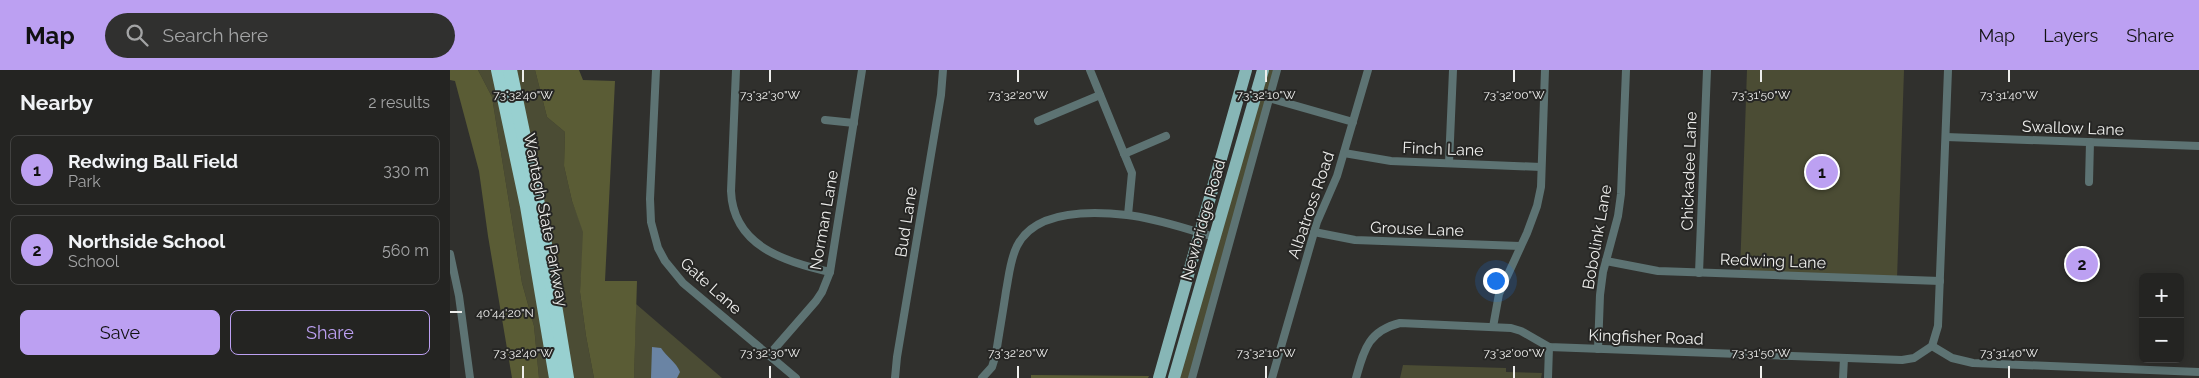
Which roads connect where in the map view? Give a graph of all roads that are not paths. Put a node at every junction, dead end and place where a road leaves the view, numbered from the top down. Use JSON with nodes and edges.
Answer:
{"nodes":[{"id":1,"x":498,"y":70,"type":"edge"},
{"id":2,"x":510,"y":70,"type":"edge"},
{"id":3,"x":656,"y":70,"type":"edge"},
{"id":4,"x":736,"y":70,"type":"edge"},
{"id":5,"x":862,"y":70,"type":"edge"},
{"id":6,"x":943,"y":70,"type":"edge"},
{"id":7,"x":1090,"y":70,"type":"edge"},
{"id":8,"x":1246,"y":70,"type":"edge"},
{"id":9,"x":1263,"y":70,"type":"edge"},
{"id":10,"x":1276,"y":70,"type":"edge"},
{"id":11,"x":1368,"y":70,"type":"edge"},
{"id":12,"x":1453,"y":70,"type":"edge"},
{"id":13,"x":1545,"y":70,"type":"edge"},
{"id":14,"x":1626,"y":70,"type":"edge"},
{"id":15,"x":1707,"y":70,"type":"edge"},
{"id":16,"x":1948,"y":70,"type":"edge"},
{"id":17,"x":1100,"y":95,"type":"junction"},
{"id":18,"x":1269,"y":98,"type":"junction"},
{"id":19,"x":825,"y":120,"type":"dead end"},
{"id":20,"x":1038,"y":121,"type":"dead end"},
{"id":21,"x":1353,"y":122,"type":"junction"},
{"id":22,"x":854,"y":123,"type":"junction"},
{"id":23,"x":1166,"y":136,"type":"dead end"},
{"id":24,"x":1946,"y":137,"type":"junction"},
{"id":25,"x":2090,"y":142,"type":"junction"},
{"id":26,"x":2199,"y":146,"type":"edge"},
{"id":27,"x":1344,"y":153,"type":"junction"},
{"id":28,"x":1124,"y":154,"type":"junction"},
{"id":29,"x":1450,"y":163,"type":"junction"},
{"id":30,"x":1541,"y":167,"type":"junction"},
{"id":31,"x":2089,"y":182,"type":"dead end"},
{"id":32,"x":1128,"y":215,"type":"junction"},
{"id":33,"x":1200,"y":232,"type":"junction"},
{"id":34,"x":1314,"y":232,"type":"junction"},
{"id":35,"x":1215,"y":237,"type":"junction"},
{"id":36,"x":1520,"y":246,"type":"junction"},
{"id":37,"x":450,"y":254,"type":"edge"},
{"id":38,"x":1606,"y":261,"type":"junction"},
{"id":39,"x":830,"y":272,"type":"junction"},
{"id":40,"x":1698,"y":272,"type":"junction"},
{"id":41,"x":1940,"y":281,"type":"junction"},
{"id":42,"x":1493,"y":327,"type":"junction"},
{"id":43,"x":1932,"y":346,"type":"junction"},
{"id":44,"x":1550,"y":347,"type":"junction"},
{"id":45,"x":1598,"y":349,"type":"junction"},
{"id":46,"x":769,"y":355,"type":"junction"},
{"id":47,"x":1844,"y":358,"type":"junction"},
{"id":48,"x":2199,"y":372,"type":"edge"},
{"id":49,"x":470,"y":378,"type":"edge"},
{"id":50,"x":556,"y":378,"type":"edge"},
{"id":51,"x":567,"y":378,"type":"edge"},
{"id":52,"x":796,"y":378,"type":"edge"},
{"id":53,"x":895,"y":378,"type":"edge"},
{"id":54,"x":982,"y":378,"type":"edge"},
{"id":55,"x":1159,"y":378,"type":"edge"},
{"id":56,"x":1174,"y":378,"type":"edge"},
{"id":57,"x":1192,"y":378,"type":"edge"},
{"id":58,"x":1272,"y":378,"type":"edge"},
{"id":59,"x":1356,"y":378,"type":"edge"},
{"id":60,"x":1548,"y":378,"type":"edge"},
{"id":61,"x":1843,"y":378,"type":"edge"}],
"edges":[{"from":1,"to":50,"type":"highway","name":"Wantagh State Parkway"},
{"from":2,"to":51,"type":"highway","name":"Wantagh State Parkway"},
{"from":3,"to":46,"type":"street","name":"Gate Lane"},
{"from":4,"to":39,"type":"street"},
{"from":5,"to":22,"type":"street","name":"Norman Lane"},
{"from":6,"to":53,"type":"street","name":"Bud Lane"},
{"from":7,"to":17,"type":"street"},
{"from":8,"to":33,"type":"main road","name":"Newbridge Road"},
{"from":9,"to":35,"type":"main road","name":"Newbridge Road"},
{"from":10,"to":18,"type":"street"},
{"from":11,"to":21,"type":"street","name":"Albatross Road"},
{"from":12,"to":29,"type":"street"},
{"from":13,"to":30,"type":"street"},
{"from":14,"to":38,"type":"street","name":"Bobolink Lane"},
{"from":15,"to":40,"type":"street","name":"Chickadee Lane"},
{"from":16,"to":24,"type":"street"},
{"from":17,"to":20,"type":"street"},
{"from":17,"to":28,"type":"street"},
{"from":18,"to":21,"type":"street"},
{"from":18,"to":57,"type":"street"},
{"from":19,"to":22,"type":"street"},
{"from":21,"to":27,"type":"street","name":"Albatross Road"},
{"from":22,"to":39,"type":"street","name":"Norman Lane"},
{"from":23,"to":28,"type":"street"},
{"from":24,"to":25,"type":"street","name":"Swallow Lane"},
{"from":24,"to":41,"type":"street"},
{"from":25,"to":26,"type":"street","name":"Swallow Lane"},
{"from":25,"to":31,"type":"street"},
{"from":27,"to":29,"type":"street","name":"Finch Lane"},
{"from":27,"to":34,"type":"street","name":"Albatross Road"},
{"from":28,"to":32,"type":"street"},
{"from":29,"to":30,"type":"street","name":"Finch Lane"},
{"from":30,"to":36,"type":"street"},
{"from":32,"to":33,"type":"street"},
{"from":32,"to":54,"type":"street"},
{"from":33,"to":35,"type":"street"},
{"from":33,"to":55,"type":"main road","name":"Newbridge Road"},
{"from":34,"to":36,"type":"street","name":"Grouse Lane"},
{"from":34,"to":58,"type":"street","name":"Albatross Road"},
{"from":35,"to":56,"type":"main road","name":"Newbridge Road"},
{"from":36,"to":42,"type":"street"},
{"from":37,"to":49,"type":"street"},
{"from":38,"to":40,"type":"street","name":"Redwing Lane"},
{"from":38,"to":45,"type":"street","name":"Bobolink Lane"},
{"from":39,"to":46,"type":"street","name":"Norman Lane"},
{"from":40,"to":41,"type":"street","name":"Redwing Lane"},
{"from":41,"to":43,"type":"street"},
{"from":42,"to":44,"type":"street","name":"Kingfisher Road"},
{"from":42,"to":59,"type":"street","name":"Kingfisher Road"},
{"from":43,"to":47,"type":"street","name":"Kingfisher Road"},
{"from":43,"to":48,"type":"street"},
{"from":44,"to":45,"type":"street","name":"Kingfisher Road"},
{"from":44,"to":60,"type":"street"},
{"from":45,"to":47,"type":"street","name":"Kingfisher Road"},
{"from":46,"to":52,"type":"street","name":"Gate Lane"},
{"from":47,"to":61,"type":"street"}]}
